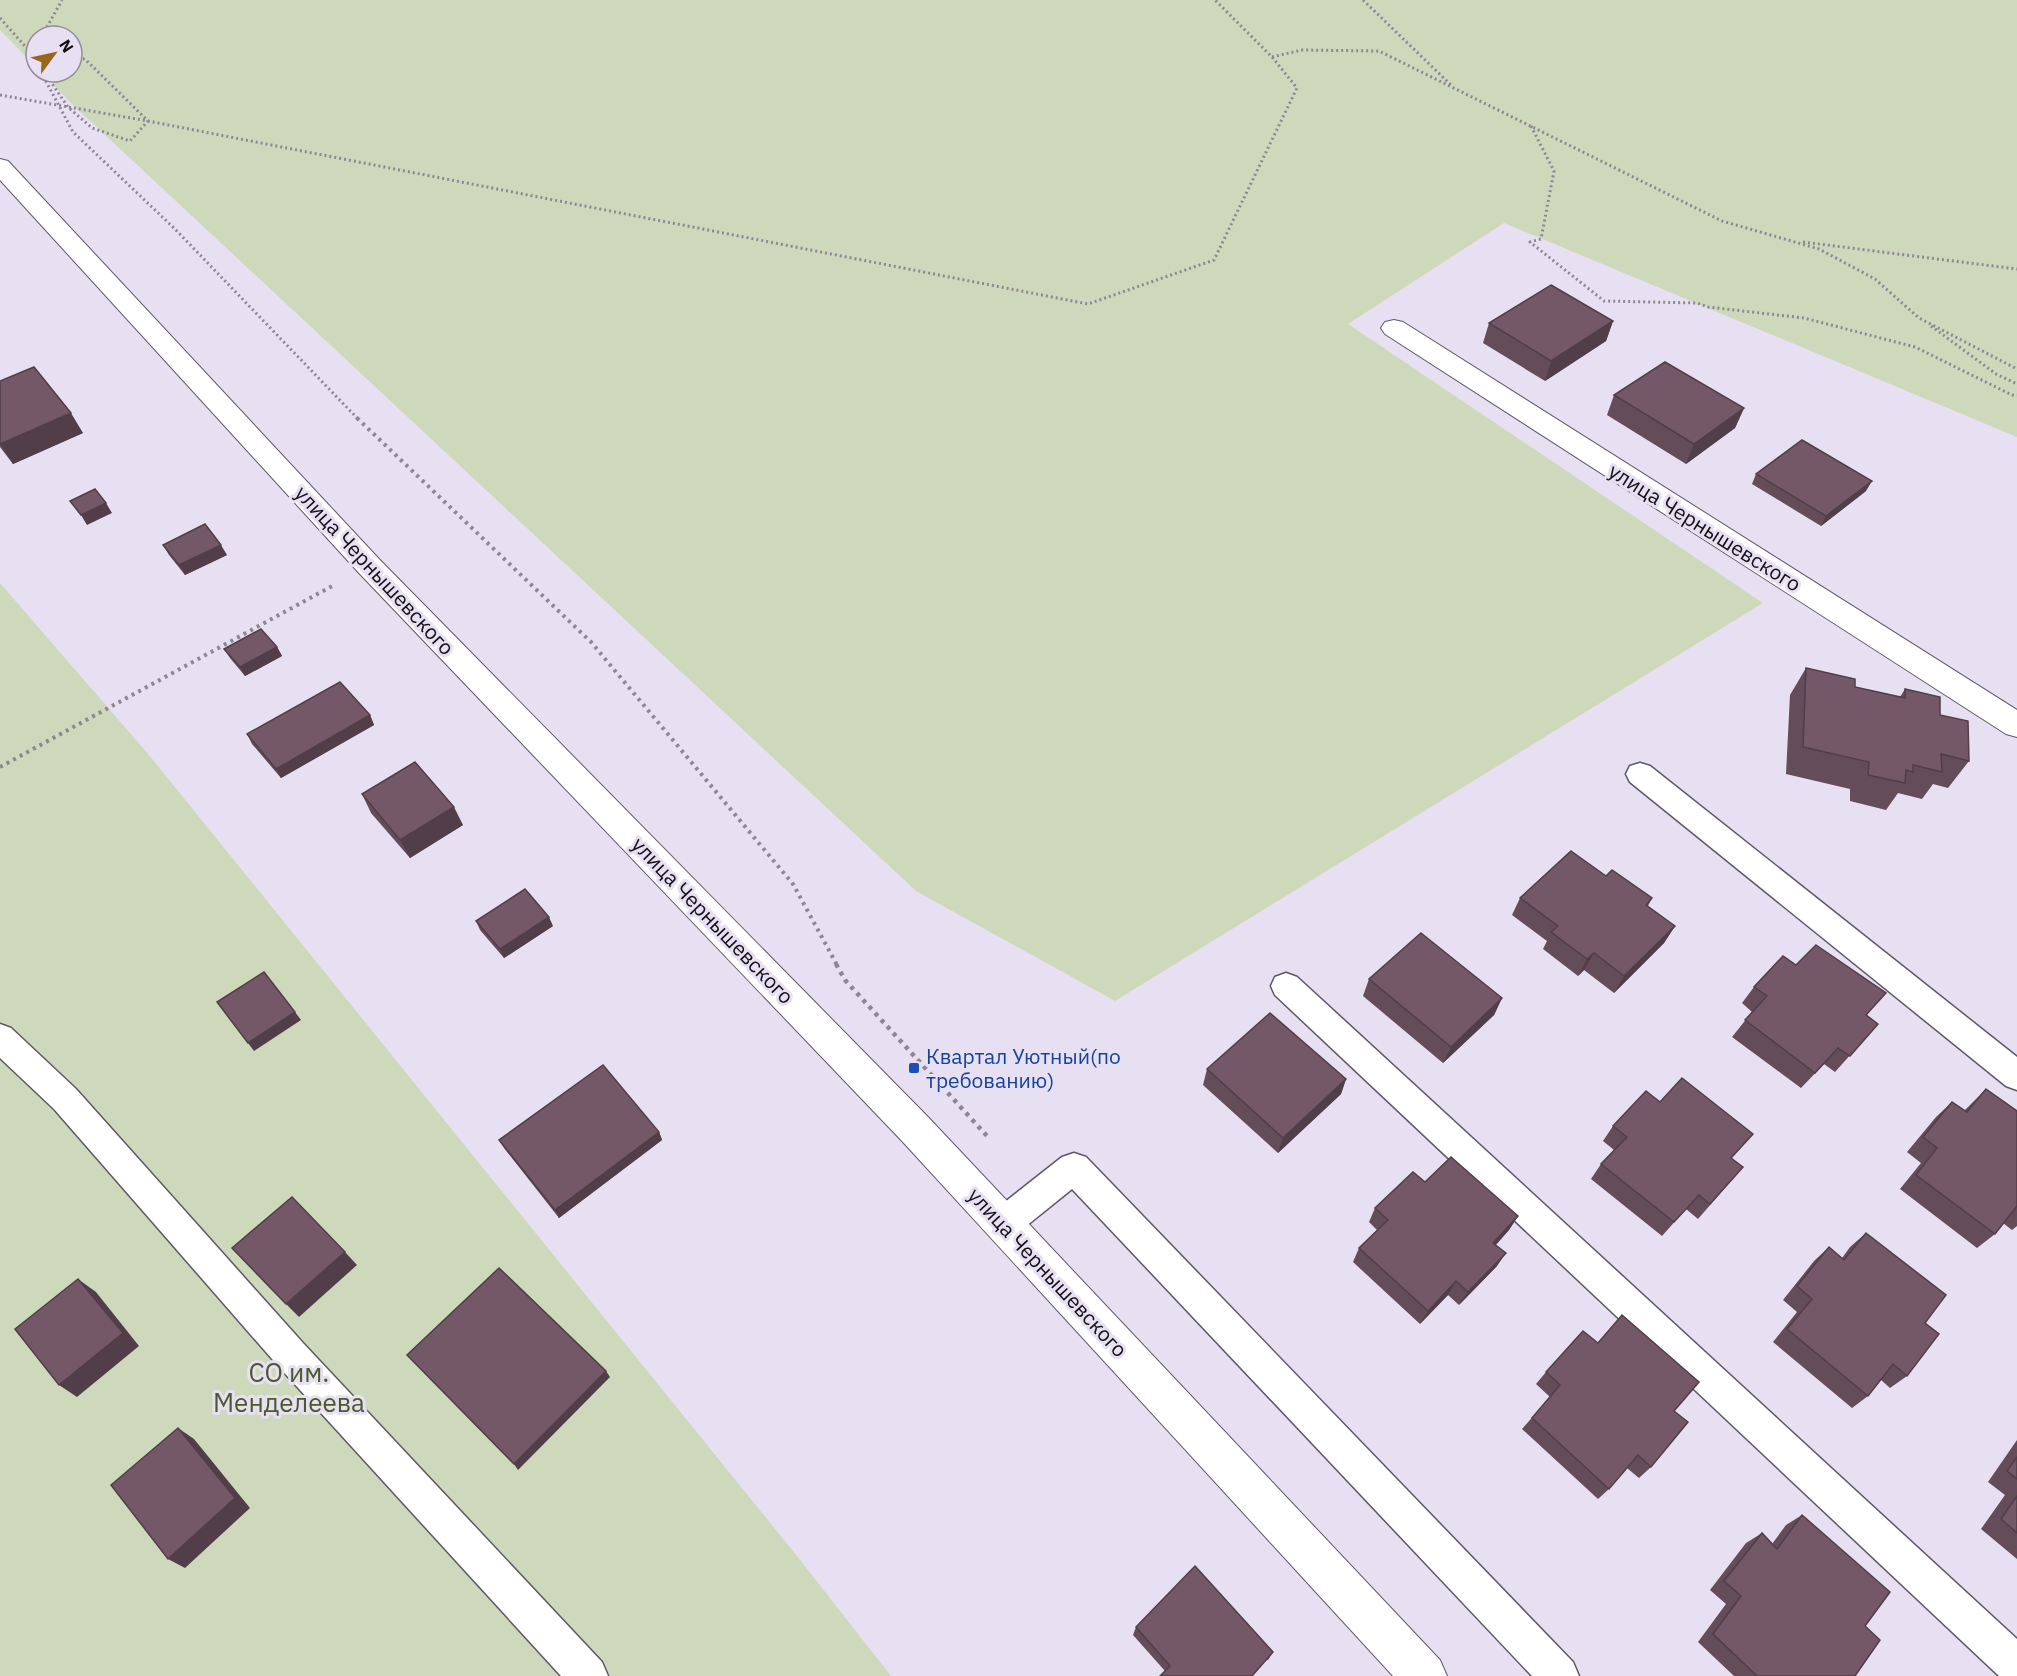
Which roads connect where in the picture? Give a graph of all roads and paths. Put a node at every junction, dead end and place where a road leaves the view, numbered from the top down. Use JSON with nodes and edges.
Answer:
{"nodes":[{"id":1,"x":62,"y":0,"type":"edge"},
{"id":2,"x":1215,"y":0,"type":"edge"},
{"id":3,"x":1363,"y":0,"type":"edge"},
{"id":4,"x":0,"y":18,"type":"edge"},
{"id":5,"x":49,"y":24,"type":"edge"},
{"id":6,"x":24,"y":43,"type":"edge"},
{"id":7,"x":1272,"y":57,"type":"junction"},
{"id":8,"x":84,"y":59,"type":"edge"},
{"id":9,"x":49,"y":84,"type":"edge"},
{"id":10,"x":52,"y":84,"type":"edge"},
{"id":11,"x":1456,"y":89,"type":"junction"},
{"id":12,"x":0,"y":95,"type":"edge"},
{"id":13,"x":59,"y":105,"type":"junction"},
{"id":14,"x":68,"y":107,"type":"junction"},
{"id":15,"x":148,"y":121,"type":"junction"},
{"id":16,"x":1531,"y":126,"type":"junction"},
{"id":17,"x":0,"y":166,"type":"edge"},
{"id":18,"x":1790,"y":240,"type":"junction"},
{"id":19,"x":2017,"y":269,"type":"edge"},
{"id":20,"x":1919,"y":318,"type":"junction"},
{"id":21,"x":1394,"y":328,"type":"dead end"},
{"id":22,"x":2017,"y":369,"type":"edge"},
{"id":23,"x":2017,"y":384,"type":"edge"},
{"id":24,"x":2017,"y":395,"type":"edge"},
{"id":25,"x":369,"y":566,"type":"junction"},
{"id":26,"x":2017,"y":724,"type":"edge"},
{"id":27,"x":0,"y":767,"type":"edge"},
{"id":28,"x":1640,"y":774,"type":"dead end"},
{"id":29,"x":1286,"y":987,"type":"dead end"},
{"id":30,"x":0,"y":1038,"type":"edge"},
{"id":31,"x":2017,"y":1076,"type":"edge"},
{"id":32,"x":993,"y":1144,"type":"dead end"},
{"id":33,"x":1003,"y":1224,"type":"junction"},
{"id":34,"x":2017,"y":1666,"type":"edge"},
{"id":35,"x":1548,"y":1672,"type":"edge"},
{"id":36,"x":588,"y":1676,"type":"edge"},
{"id":37,"x":1424,"y":1676,"type":"edge"}],
"edges":[{"from":1,"to":5,"type":"path"},
{"from":2,"to":7,"type":"path"},
{"from":3,"to":11,"type":"path"},
{"from":4,"to":6,"type":"path"},
{"from":7,"to":11,"type":"path"},
{"from":7,"to":15,"type":"path"},
{"from":8,"to":15,"type":"path"},
{"from":9,"to":13,"type":"path"},
{"from":10,"to":14,"type":"path"},
{"from":11,"to":16,"type":"path"},
{"from":12,"to":13,"type":"path"},
{"from":13,"to":14,"type":"path"},
{"from":13,"to":32,"type":"path"},
{"from":14,"to":15,"type":"path"},
{"from":14,"to":15,"type":"path"},
{"from":16,"to":18,"type":"path"},
{"from":16,"to":24,"type":"path"},
{"from":17,"to":25,"type":"street","name":"улица Чернышевского"},
{"from":18,"to":19,"type":"path"},
{"from":18,"to":20,"type":"path"},
{"from":20,"to":22,"type":"path"},
{"from":20,"to":23,"type":"path"},
{"from":21,"to":26,"type":"street","name":"улица Чернышевского"},
{"from":25,"to":27,"type":"path"},
{"from":25,"to":33,"type":"street","name":"улица Чернышевского"},
{"from":28,"to":31,"type":"lane"},
{"from":29,"to":34,"type":"lane"},
{"from":30,"to":36,"type":"lane"},
{"from":33,"to":35,"type":"lane"},
{"from":33,"to":37,"type":"street","name":"улица Чернышевского"}]}
